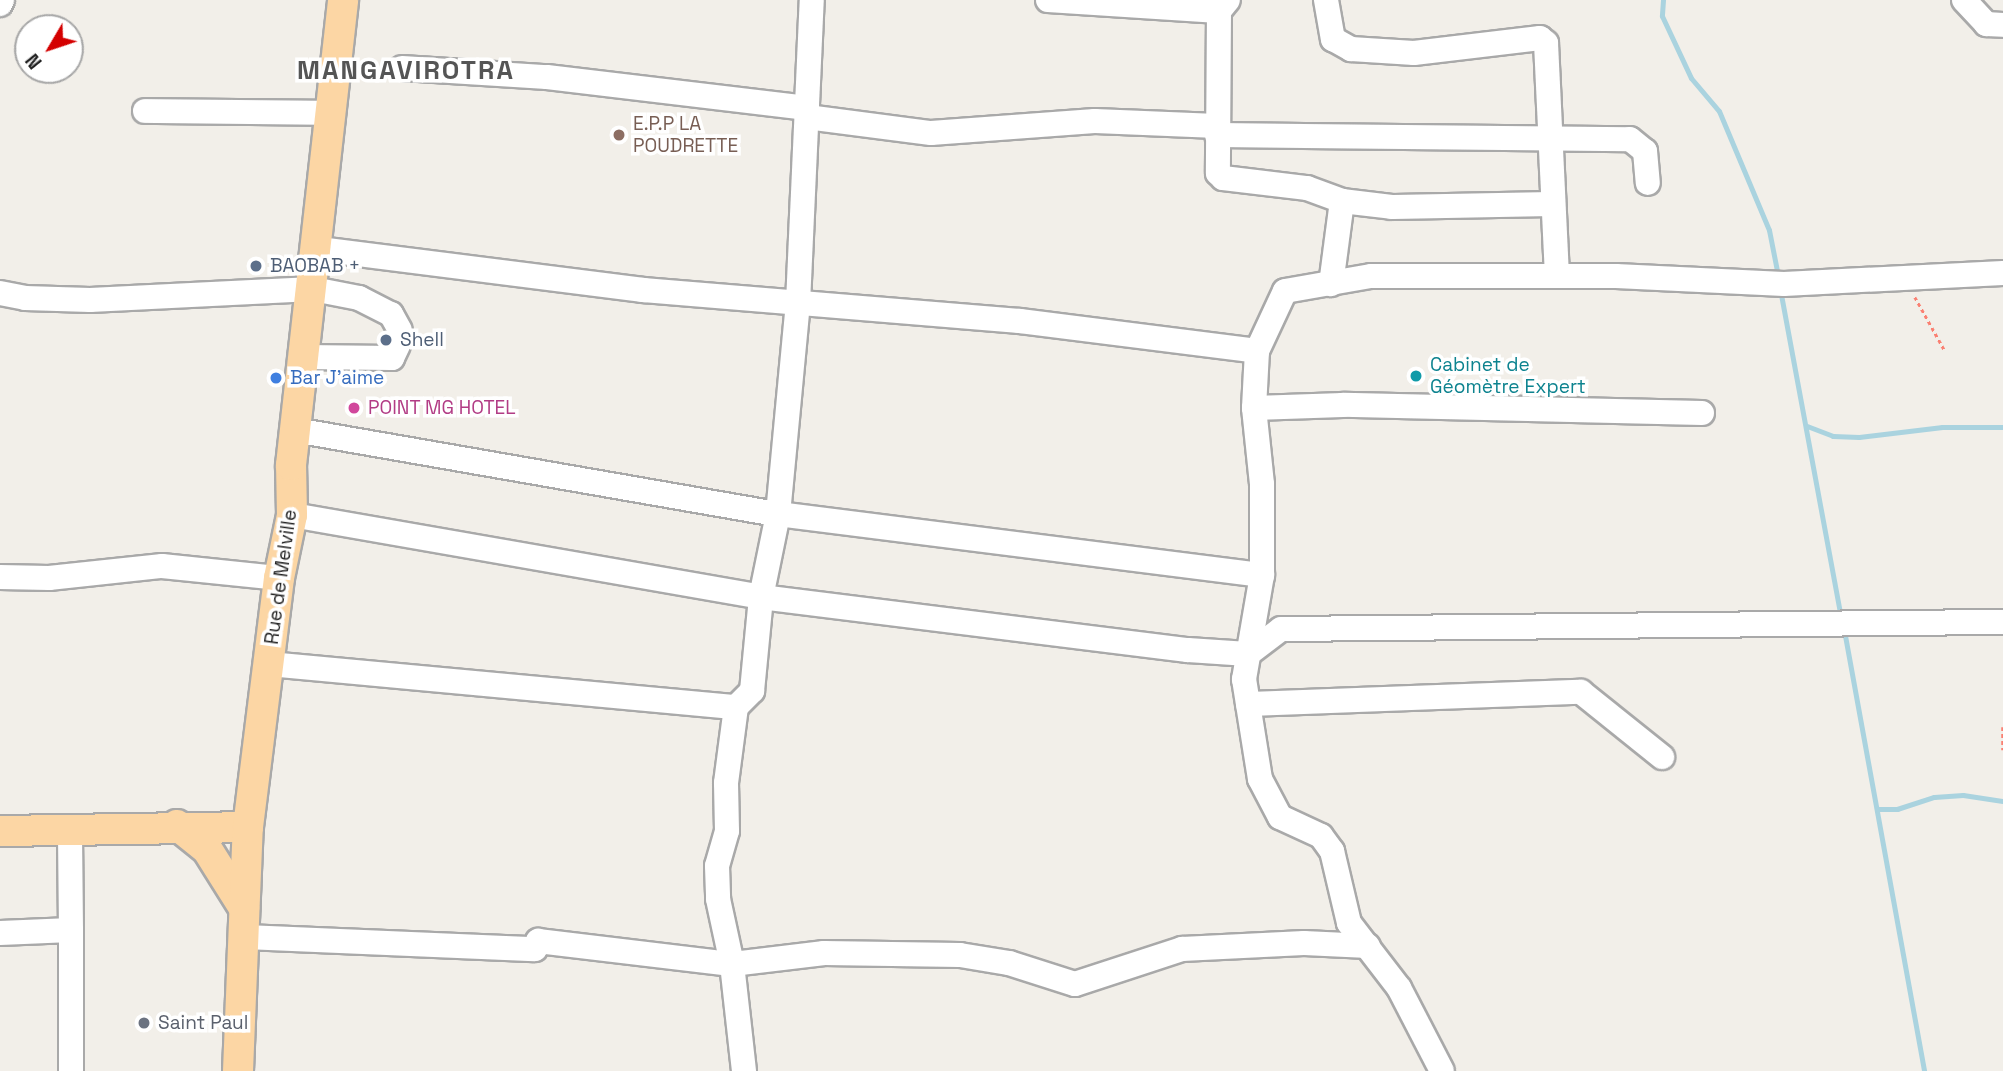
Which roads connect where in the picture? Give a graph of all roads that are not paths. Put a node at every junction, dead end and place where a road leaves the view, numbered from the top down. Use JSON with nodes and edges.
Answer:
{"nodes":[{"id":1,"x":343,"y":0,"type":"edge"},
{"id":2,"x":812,"y":0,"type":"edge"},
{"id":3,"x":1048,"y":0,"type":"edge"},
{"id":4,"x":1326,"y":0,"type":"edge"},
{"id":5,"x":1964,"y":0,"type":"edge"},
{"id":6,"x":1125,"y":2,"type":"edge"},
{"id":7,"x":1224,"y":6,"type":"edge"},
{"id":8,"x":2003,"y":25,"type":"edge"},
{"id":9,"x":402,"y":68,"type":"dead end"},
{"id":10,"x":145,"y":111,"type":"dead end"},
{"id":11,"x":807,"y":112,"type":"junction"},
{"id":12,"x":331,"y":113,"type":"junction"},
{"id":13,"x":1217,"y":131,"type":"junction"},
{"id":14,"x":1552,"y":141,"type":"junction"},
{"id":15,"x":1648,"y":183,"type":"dead end"},
{"id":16,"x":1342,"y":201,"type":"junction"},
{"id":17,"x":1553,"y":204,"type":"junction"},
{"id":18,"x":319,"y":249,"type":"junction"},
{"id":19,"x":2003,"y":273,"type":"edge"},
{"id":20,"x":1557,"y":276,"type":"junction"},
{"id":21,"x":1331,"y":284,"type":"junction"},
{"id":22,"x":313,"y":289,"type":"junction"},
{"id":23,"x":0,"y":293,"type":"edge"},
{"id":24,"x":798,"y":303,"type":"junction"},
{"id":25,"x":1257,"y":351,"type":"junction"},
{"id":26,"x":304,"y":358,"type":"junction"},
{"id":27,"x":1254,"y":408,"type":"junction"},
{"id":28,"x":1702,"y":413,"type":"dead end"},
{"id":29,"x":295,"y":430,"type":"junction"},
{"id":30,"x":778,"y":514,"type":"junction"},
{"id":31,"x":292,"y":515,"type":"junction"},
{"id":32,"x":1262,"y":575,"type":"junction"},
{"id":33,"x":0,"y":577,"type":"edge"},
{"id":34,"x":279,"y":578,"type":"junction"},
{"id":35,"x":761,"y":597,"type":"junction"},
{"id":36,"x":2003,"y":622,"type":"edge"},
{"id":37,"x":1248,"y":654,"type":"junction"},
{"id":38,"x":269,"y":664,"type":"junction"},
{"id":39,"x":1248,"y":704,"type":"junction"},
{"id":40,"x":736,"y":707,"type":"junction"},
{"id":41,"x":1662,"y":757,"type":"dead end"},
{"id":42,"x":177,"y":825,"type":"junction"},
{"id":43,"x":248,"y":827,"type":"junction"},
{"id":44,"x":71,"y":830,"type":"junction"},
{"id":45,"x":0,"y":831,"type":"edge"},
{"id":46,"x":245,"y":923,"type":"junction"},
{"id":47,"x":71,"y":930,"type":"junction"},
{"id":48,"x":0,"y":933,"type":"edge"},
{"id":49,"x":1368,"y":946,"type":"junction"},
{"id":50,"x":732,"y":964,"type":"junction"},
{"id":51,"x":71,"y":1071,"type":"edge"},
{"id":52,"x":238,"y":1071,"type":"edge"},
{"id":53,"x":744,"y":1071,"type":"edge"},
{"id":54,"x":1442,"y":1071,"type":"edge"}],
"edges":[{"from":1,"to":12,"type":"main road","name":"Rue de Melville"},
{"from":2,"to":11,"type":"street"},
{"from":3,"to":6,"type":"street"},
{"from":4,"to":14,"type":"street"},
{"from":5,"to":8,"type":"street"},
{"from":6,"to":7,"type":"street"},
{"from":7,"to":13,"type":"street"},
{"from":9,"to":11,"type":"street"},
{"from":10,"to":12,"type":"street"},
{"from":11,"to":13,"type":"street"},
{"from":11,"to":24,"type":"street"},
{"from":12,"to":18,"type":"main road","name":"Rue de Melville"},
{"from":13,"to":14,"type":"street"},
{"from":13,"to":16,"type":"street"},
{"from":14,"to":15,"type":"street"},
{"from":14,"to":17,"type":"street"},
{"from":16,"to":17,"type":"street"},
{"from":16,"to":21,"type":"street"},
{"from":17,"to":20,"type":"street"},
{"from":18,"to":22,"type":"main road","name":"Rue de Melville"},
{"from":18,"to":24,"type":"street"},
{"from":19,"to":20,"type":"street"},
{"from":20,"to":21,"type":"street"},
{"from":21,"to":25,"type":"street"},
{"from":22,"to":23,"type":"street"},
{"from":22,"to":26,"type":"main road","name":"Rue de Melville"},
{"from":22,"to":26,"type":"street"},
{"from":24,"to":25,"type":"street"},
{"from":24,"to":30,"type":"street"},
{"from":25,"to":27,"type":"street"},
{"from":26,"to":29,"type":"main road","name":"Rue de Melville"},
{"from":27,"to":28,"type":"street"},
{"from":27,"to":32,"type":"street"},
{"from":29,"to":30,"type":"street"},
{"from":29,"to":31,"type":"main road","name":"Rue de Melville"},
{"from":30,"to":32,"type":"street"},
{"from":30,"to":35,"type":"street"},
{"from":31,"to":34,"type":"main road","name":"Rue de Melville"},
{"from":31,"to":35,"type":"street"},
{"from":32,"to":37,"type":"street"},
{"from":33,"to":34,"type":"street"},
{"from":34,"to":38,"type":"main road","name":"Rue de Melville"},
{"from":35,"to":37,"type":"street"},
{"from":35,"to":40,"type":"street"},
{"from":36,"to":37,"type":"street"},
{"from":37,"to":39,"type":"street"},
{"from":38,"to":40,"type":"street"},
{"from":38,"to":43,"type":"main road","name":"Rue de Melville"},
{"from":39,"to":41,"type":"street"},
{"from":39,"to":49,"type":"street"},
{"from":40,"to":50,"type":"street"},
{"from":42,"to":43,"type":"main road"},
{"from":42,"to":44,"type":"main road"},
{"from":42,"to":46,"type":"main road"},
{"from":43,"to":46,"type":"main road","name":"Rue de Melville"},
{"from":44,"to":45,"type":"main road"},
{"from":44,"to":47,"type":"street"},
{"from":46,"to":50,"type":"street"},
{"from":46,"to":52,"type":"main road","name":"Rue de Melville"},
{"from":47,"to":48,"type":"street"},
{"from":47,"to":51,"type":"street"},
{"from":49,"to":50,"type":"street"},
{"from":49,"to":54,"type":"street"},
{"from":50,"to":53,"type":"street"}]}
